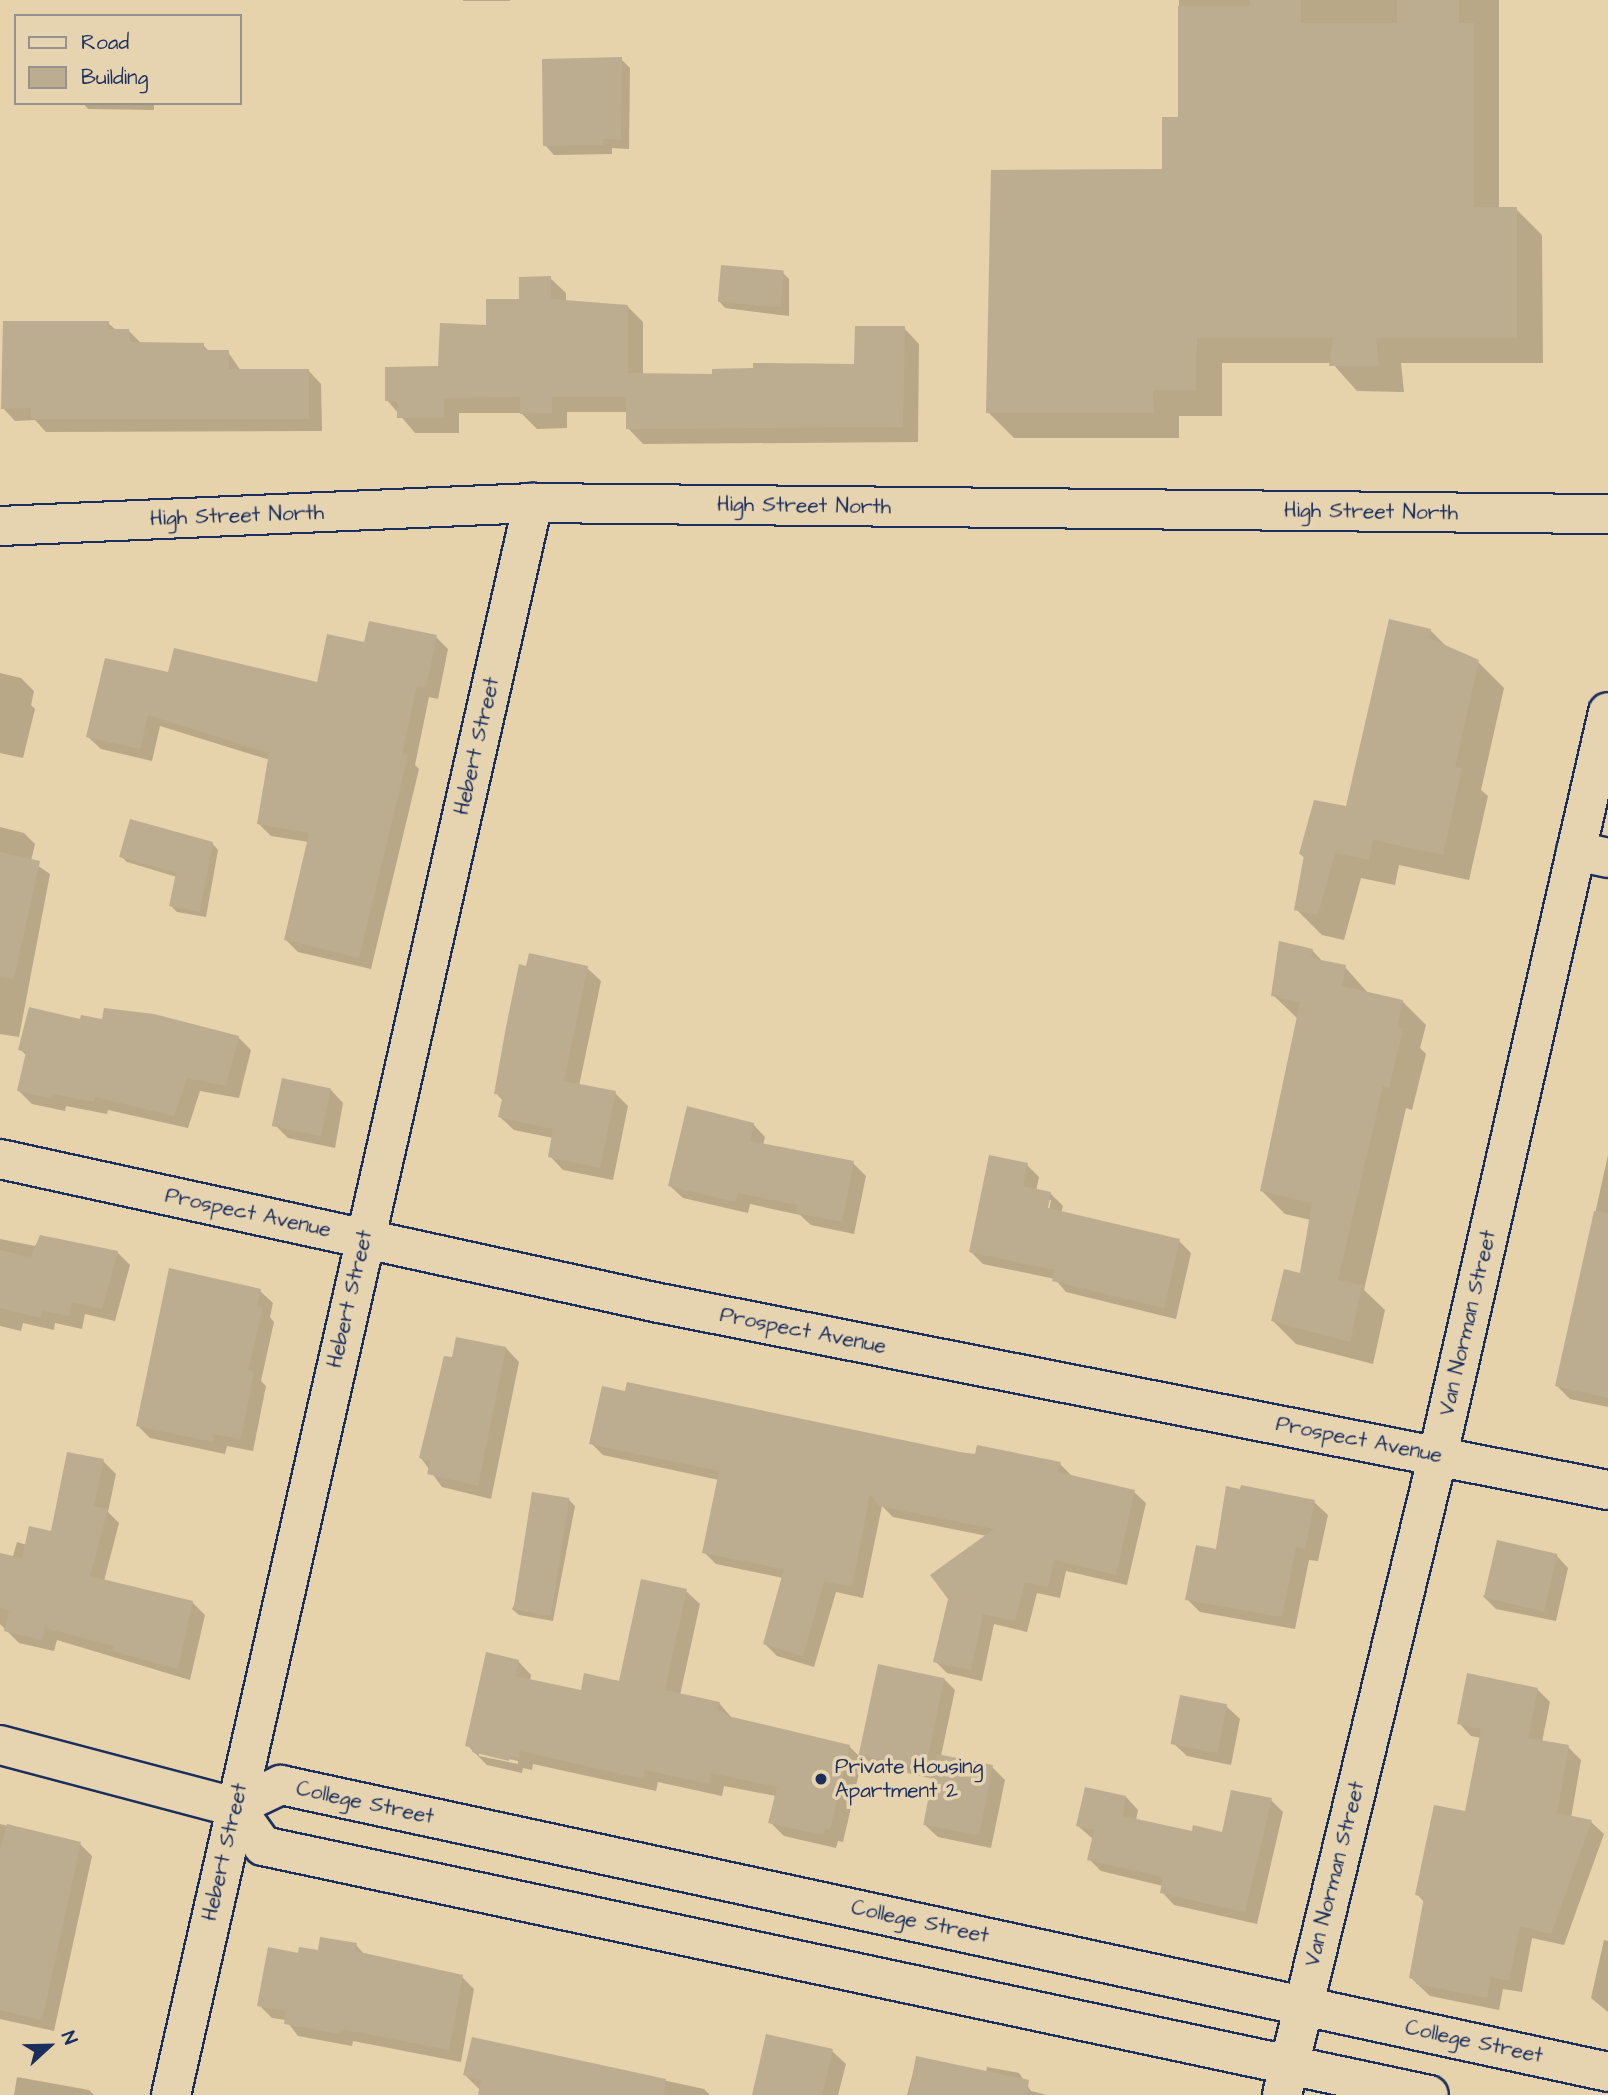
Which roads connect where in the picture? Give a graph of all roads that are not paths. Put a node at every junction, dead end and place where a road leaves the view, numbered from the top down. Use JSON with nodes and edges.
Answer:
{"nodes":[{"id":1,"x":533,"y":503,"type":"junction"},
{"id":2,"x":1608,"y":514,"type":"edge"},
{"id":3,"x":0,"y":526,"type":"edge"},
{"id":4,"x":1608,"y":712,"type":"edge"},
{"id":5,"x":1592,"y":854,"type":"edge"},
{"id":6,"x":0,"y":1159,"type":"edge"},
{"id":7,"x":364,"y":1239,"type":"junction"},
{"id":8,"x":1438,"y":1455,"type":"junction"},
{"id":9,"x":1608,"y":1490,"type":"edge"},
{"id":10,"x":0,"y":1745,"type":"edge"},
{"id":11,"x":235,"y":1807,"type":"junction"},
{"id":12,"x":1303,"y":2004,"type":"junction"},
{"id":13,"x":1608,"y":2072,"type":"edge"},
{"id":14,"x":1285,"y":2080,"type":"edge"},
{"id":15,"x":170,"y":2095,"type":"edge"},
{"id":16,"x":1429,"y":2095,"type":"edge"}],
"edges":[{"from":1,"to":2,"type":"street","name":"High Street North"},
{"from":1,"to":3,"type":"street","name":"High Street North"},
{"from":1,"to":7,"type":"street","name":"Hebert Street"},
{"from":4,"to":5,"type":"street","name":"Van Norman Street"},
{"from":5,"to":8,"type":"street","name":"Van Norman Street"},
{"from":6,"to":7,"type":"street","name":"Prospect Avenue"},
{"from":7,"to":8,"type":"street","name":"Prospect Avenue"},
{"from":7,"to":11,"type":"street","name":"Hebert Street"},
{"from":8,"to":9,"type":"street","name":"Prospect Avenue"},
{"from":8,"to":12,"type":"street","name":"Van Norman Street"},
{"from":10,"to":11,"type":"street"},
{"from":11,"to":12,"type":"street","name":"College Street"},
{"from":11,"to":14,"type":"street"},
{"from":11,"to":15,"type":"street","name":"Hebert Street"},
{"from":12,"to":13,"type":"street","name":"College Street"},
{"from":12,"to":14,"type":"street","name":"Van Norman Street"},
{"from":14,"to":16,"type":"street"}]}
